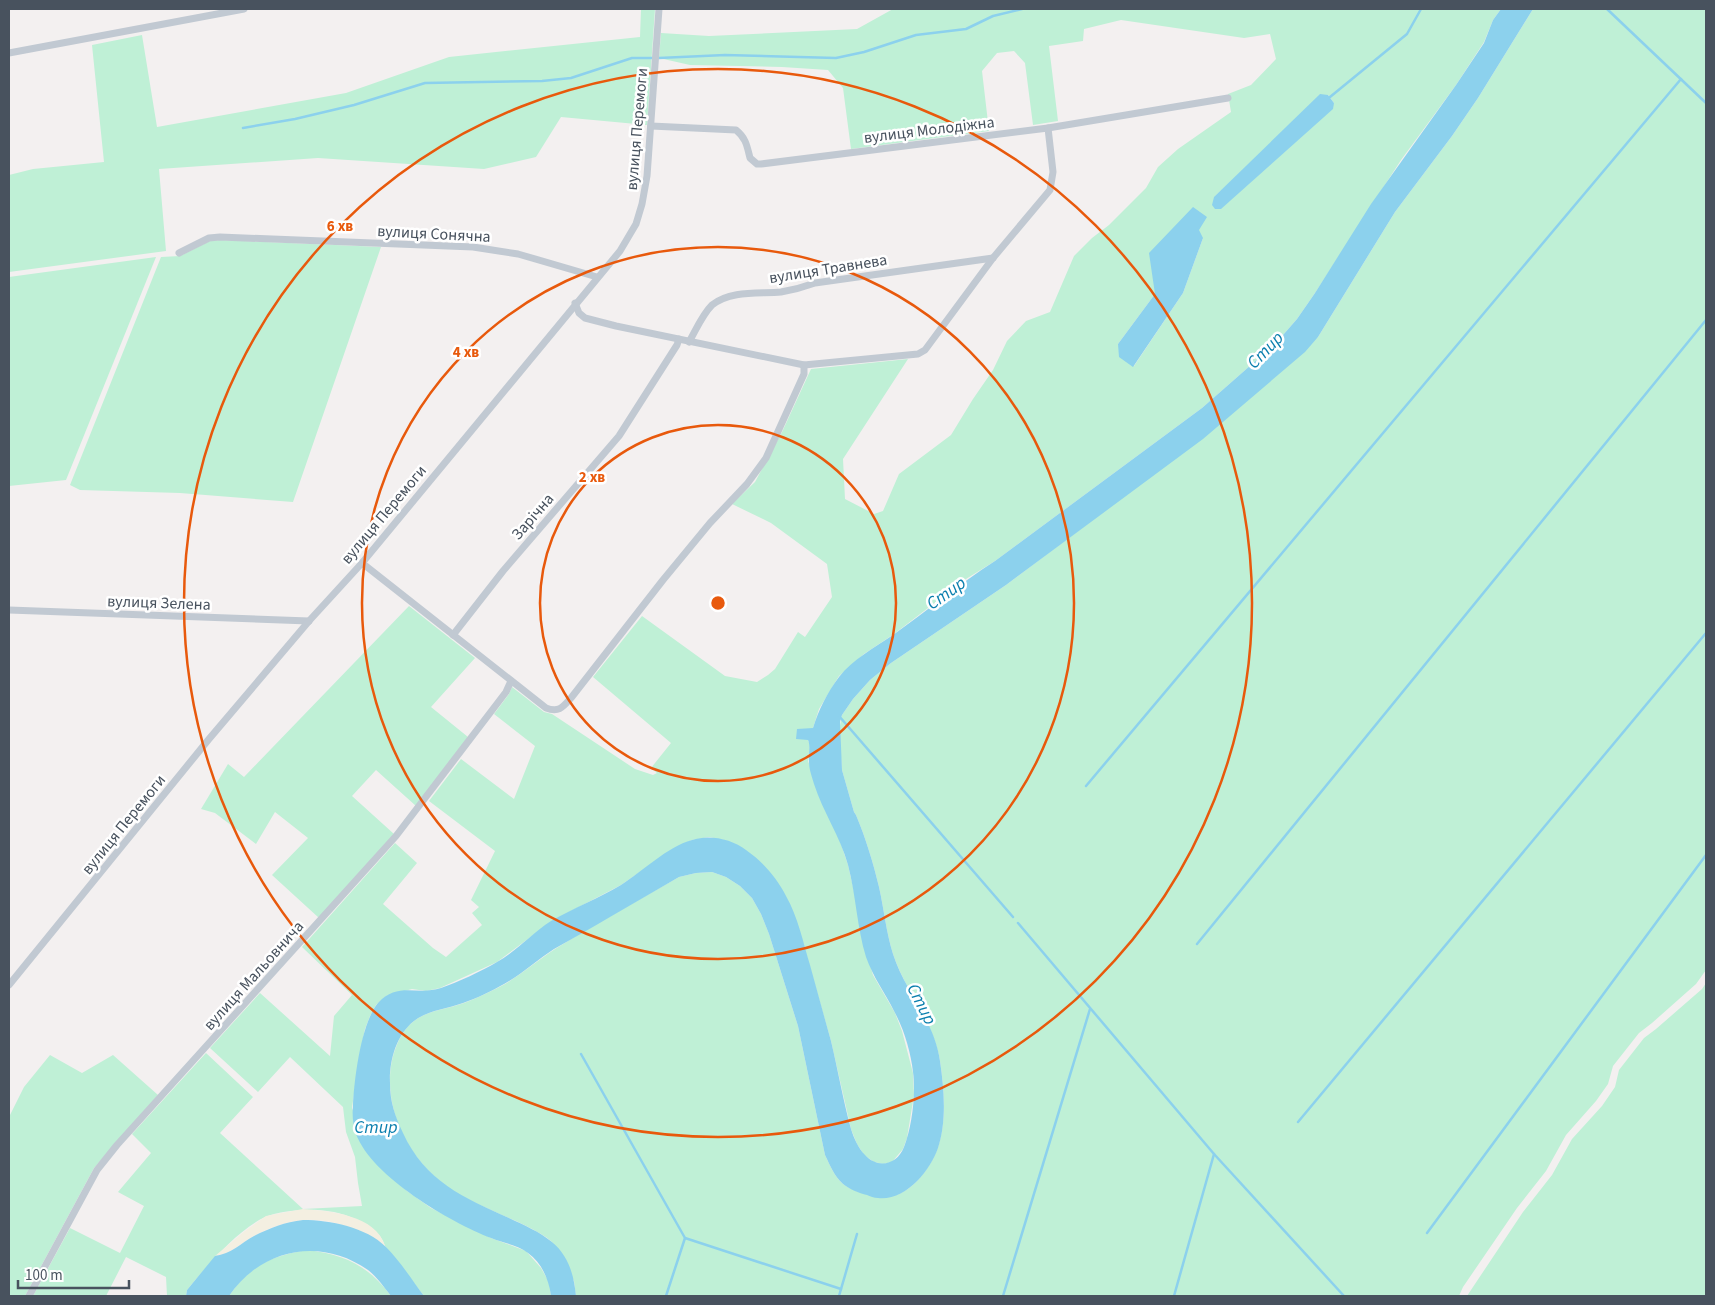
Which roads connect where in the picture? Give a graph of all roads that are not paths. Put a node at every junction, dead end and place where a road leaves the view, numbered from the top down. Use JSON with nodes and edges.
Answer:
{"nodes":[{"id":1,"x":244,"y":9,"type":"edge"},
{"id":2,"x":659,"y":9,"type":"edge"},
{"id":3,"x":9,"y":54,"type":"edge"},
{"id":4,"x":1228,"y":98,"type":"dead end"},
{"id":5,"x":651,"y":126,"type":"junction"},
{"id":6,"x":1048,"y":128,"type":"junction"},
{"id":7,"x":179,"y":253,"type":"dead end"},
{"id":8,"x":994,"y":258,"type":"junction"},
{"id":9,"x":597,"y":277,"type":"junction"},
{"id":10,"x":575,"y":303,"type":"junction"},
{"id":11,"x":679,"y":339,"type":"junction"},
{"id":12,"x":689,"y":342,"type":"junction"},
{"id":13,"x":804,"y":366,"type":"junction"},
{"id":14,"x":362,"y":563,"type":"junction"},
{"id":15,"x":9,"y":610,"type":"edge"},
{"id":16,"x":309,"y":621,"type":"junction"},
{"id":17,"x":453,"y":635,"type":"junction"},
{"id":18,"x":511,"y":681,"type":"junction"},
{"id":19,"x":9,"y":985,"type":"edge"},
{"id":20,"x":29,"y":1296,"type":"edge"}],
"edges":[{"from":1,"to":3,"type":"street"},
{"from":2,"to":5,"type":"street","name":"вулиця Перемоги"},
{"from":4,"to":6,"type":"street","name":"вулиця Молодіжна"},
{"from":5,"to":6,"type":"street","name":"вулиця Молодіжна"},
{"from":5,"to":9,"type":"street","name":"вулиця Перемоги"},
{"from":6,"to":8,"type":"street"},
{"from":7,"to":9,"type":"street","name":"вулиця Сонячна"},
{"from":8,"to":12,"type":"street","name":"вулиця Травнева"},
{"from":8,"to":13,"type":"street"},
{"from":9,"to":10,"type":"street","name":"вулиця Перемоги"},
{"from":10,"to":11,"type":"street"},
{"from":10,"to":14,"type":"street","name":"вулиця Перемоги"},
{"from":11,"to":12,"type":"street"},
{"from":11,"to":17,"type":"street","name":"Зарічна"},
{"from":12,"to":13,"type":"street"},
{"from":13,"to":18,"type":"street"},
{"from":14,"to":16,"type":"street","name":"вулиця Перемоги"},
{"from":14,"to":17,"type":"street"},
{"from":15,"to":16,"type":"street","name":"вулиця Зелена"},
{"from":16,"to":19,"type":"street","name":"вулиця Перемоги"},
{"from":17,"to":18,"type":"street"},
{"from":18,"to":20,"type":"street","name":"вулиця Мальовнича"}]}
